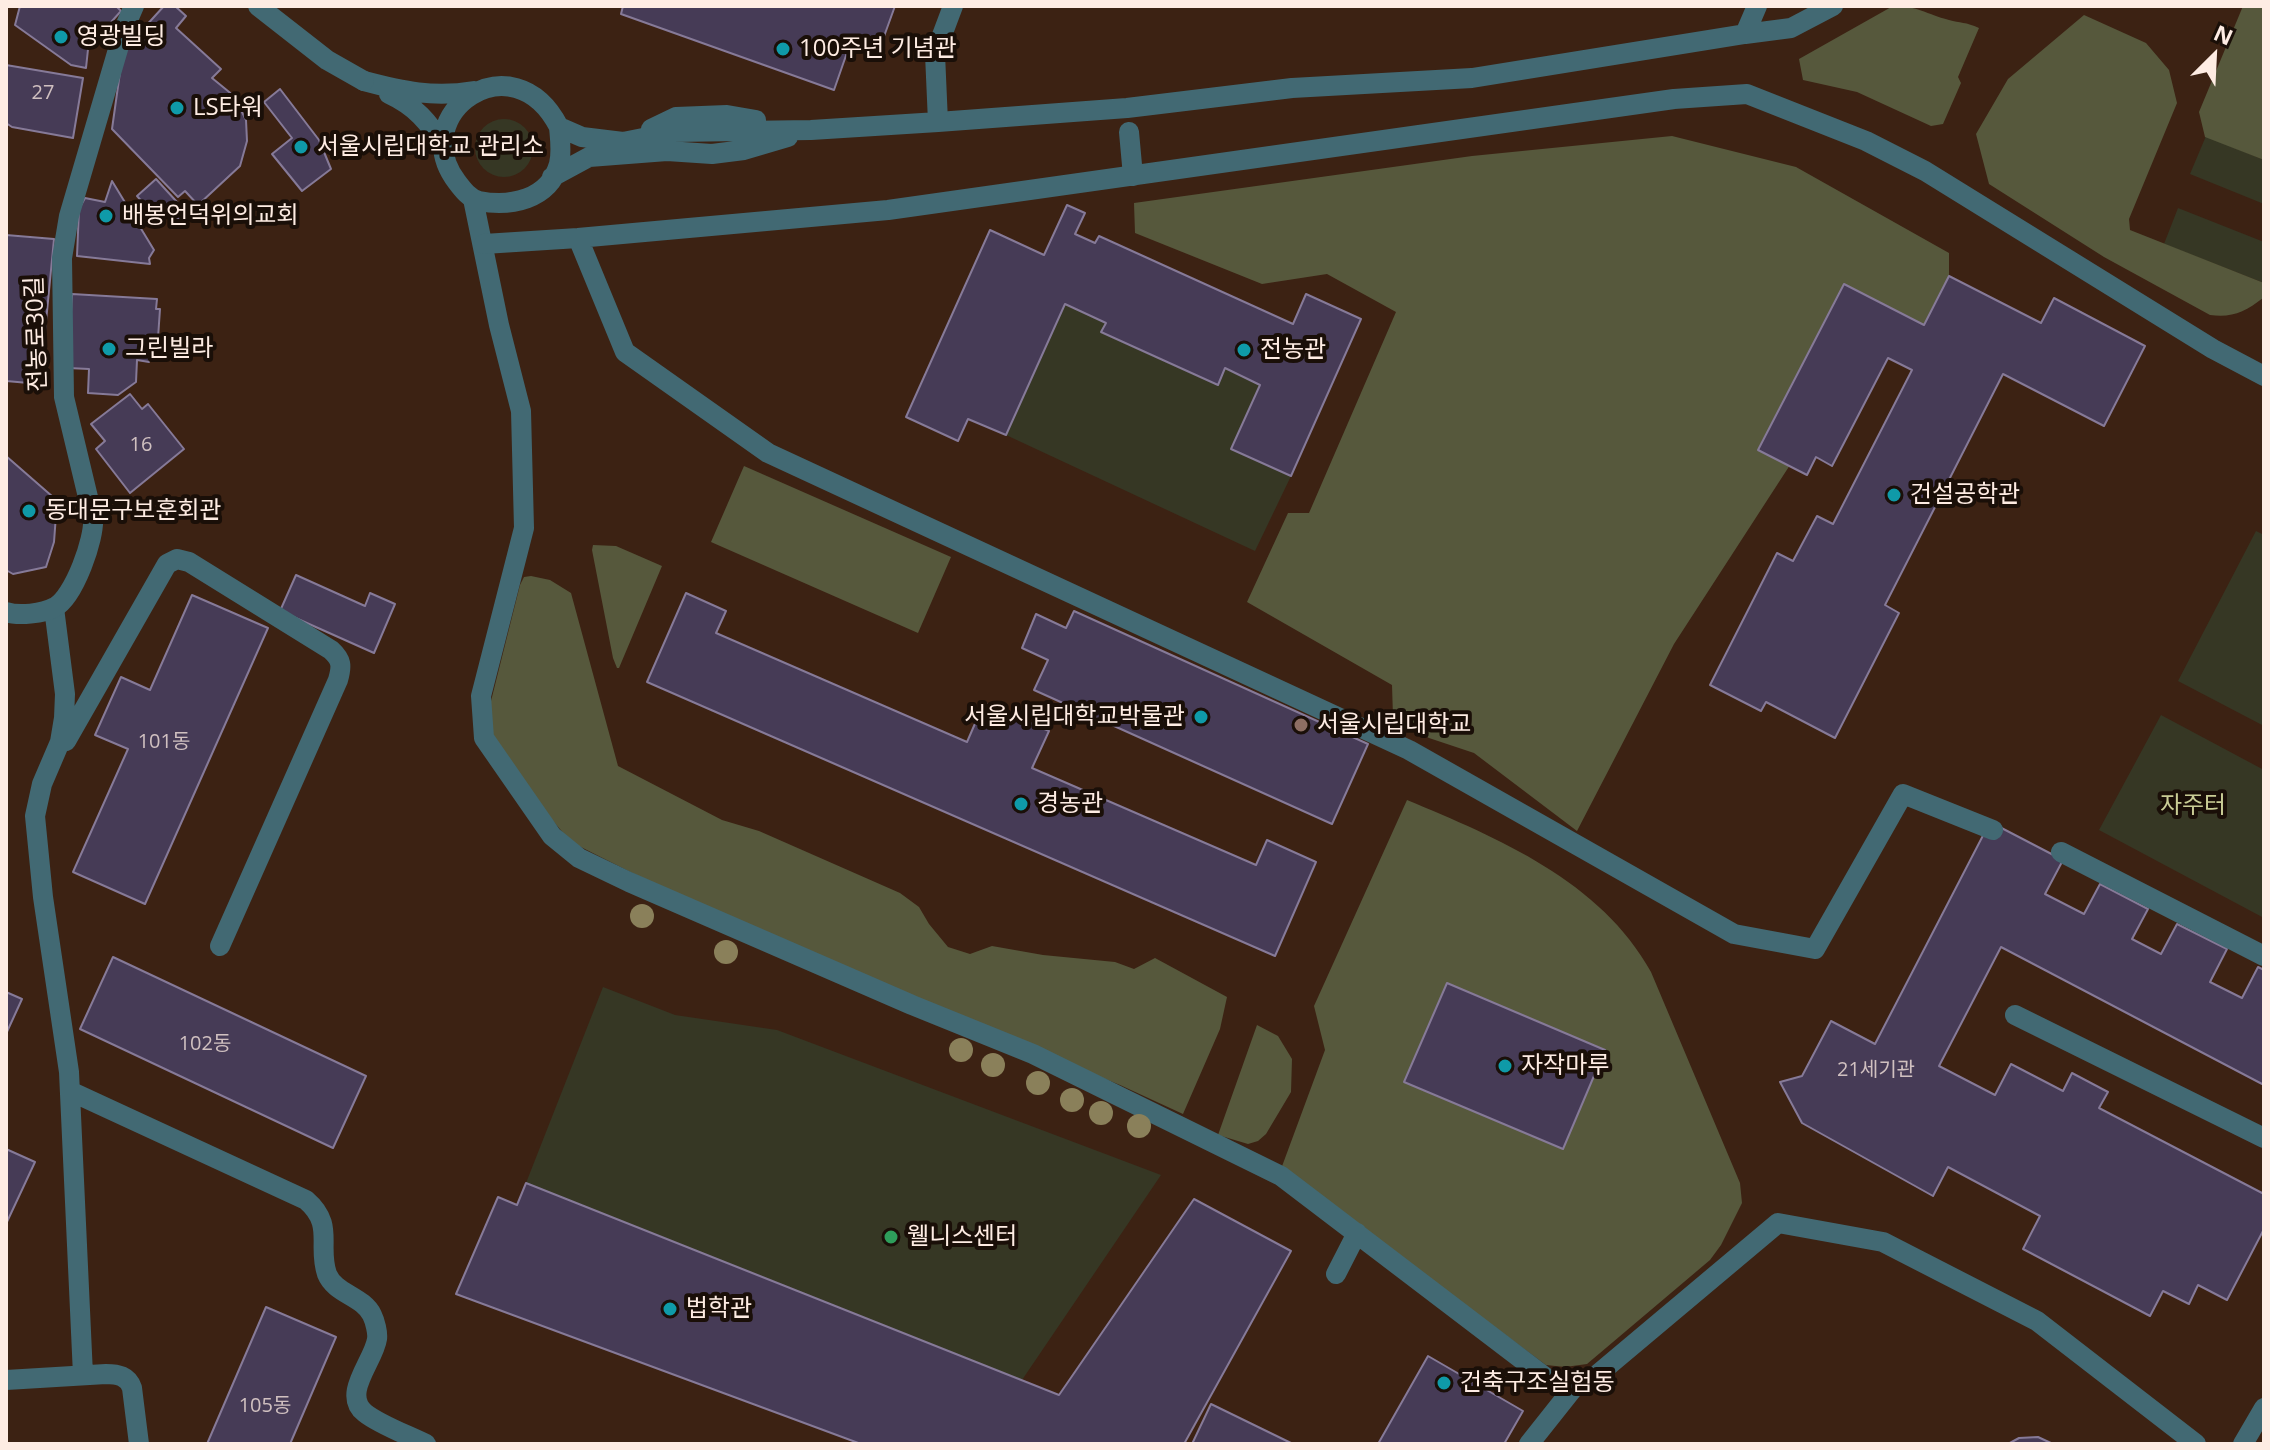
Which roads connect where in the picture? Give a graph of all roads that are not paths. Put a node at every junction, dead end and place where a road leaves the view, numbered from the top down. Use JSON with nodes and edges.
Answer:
{"nodes":[{"id":1,"x":134,"y":6,"type":"edge"},
{"id":2,"x":258,"y":6,"type":"edge"},
{"id":3,"x":953,"y":6,"type":"edge"},
{"id":4,"x":1757,"y":6,"type":"edge"},
{"id":5,"x":1833,"y":6,"type":"edge"},
{"id":6,"x":1745,"y":34,"type":"junction"},
{"id":7,"x":364,"y":81,"type":"junction"},
{"id":8,"x":487,"y":89,"type":"junction"},
{"id":9,"x":938,"y":122,"type":"junction"},
{"id":10,"x":559,"y":127,"type":"junction"},
{"id":11,"x":811,"y":130,"type":"junction"},
{"id":12,"x":1129,"y":132,"type":"dead end"},
{"id":13,"x":444,"y":147,"type":"junction"},
{"id":14,"x":1133,"y":176,"type":"junction"},
{"id":15,"x":552,"y":177,"type":"junction"},
{"id":16,"x":473,"y":199,"type":"junction"},
{"id":17,"x":512,"y":203,"type":"junction"},
{"id":18,"x":578,"y":238,"type":"junction"},
{"id":19,"x":484,"y":244,"type":"junction"},
{"id":20,"x":2264,"y":376,"type":"edge"},
{"id":21,"x":54,"y":608,"type":"junction"},
{"id":22,"x":6,"y":612,"type":"edge"},
{"id":23,"x":52,"y":765,"type":"junction"},
{"id":24,"x":1993,"y":830,"type":"dead end"},
{"id":25,"x":2061,"y":852,"type":"dead end"},
{"id":26,"x":220,"y":946,"type":"dead end"},
{"id":27,"x":2264,"y":956,"type":"edge"},
{"id":28,"x":2015,"y":1015,"type":"dead end"},
{"id":29,"x":70,"y":1091,"type":"junction"},
{"id":30,"x":2264,"y":1138,"type":"edge"},
{"id":31,"x":1357,"y":1233,"type":"junction"},
{"id":32,"x":1336,"y":1274,"type":"dead end"},
{"id":33,"x":83,"y":1375,"type":"junction"},
{"id":34,"x":6,"y":1380,"type":"edge"},
{"id":35,"x":1575,"y":1386,"type":"junction"},
{"id":36,"x":2264,"y":1408,"type":"edge"},
{"id":37,"x":139,"y":1444,"type":"edge"},
{"id":38,"x":426,"y":1444,"type":"edge"},
{"id":39,"x":1529,"y":1444,"type":"edge"},
{"id":40,"x":2196,"y":1444,"type":"edge"},
{"id":41,"x":2243,"y":1444,"type":"edge"}],
"edges":[{"from":1,"to":21,"type":"street","name":"전농로30길"},
{"from":2,"to":7,"type":"street"},
{"from":3,"to":9,"type":"street"},
{"from":4,"to":6,"type":"street"},
{"from":5,"to":6,"type":"street"},
{"from":6,"to":9,"type":"street"},
{"from":7,"to":8,"type":"street"},
{"from":7,"to":13,"type":"street"},
{"from":8,"to":10,"type":"street"},
{"from":8,"to":13,"type":"street"},
{"from":9,"to":11,"type":"street"},
{"from":10,"to":11,"type":"street"},
{"from":10,"to":15,"type":"street"},
{"from":11,"to":15,"type":"street"},
{"from":12,"to":14,"type":"street"},
{"from":13,"to":16,"type":"street"},
{"from":14,"to":18,"type":"street"},
{"from":14,"to":20,"type":"street"},
{"from":15,"to":17,"type":"street"},
{"from":16,"to":17,"type":"street"},
{"from":16,"to":19,"type":"street"},
{"from":17,"to":19,"type":"street"},
{"from":18,"to":19,"type":"street"},
{"from":18,"to":24,"type":"street"},
{"from":19,"to":31,"type":"street"},
{"from":21,"to":22,"type":"street"},
{"from":21,"to":23,"type":"street"},
{"from":23,"to":26,"type":"street"},
{"from":23,"to":29,"type":"street"},
{"from":25,"to":27,"type":"street"},
{"from":28,"to":30,"type":"street"},
{"from":29,"to":33,"type":"street"},
{"from":29,"to":38,"type":"street"},
{"from":31,"to":32,"type":"street"},
{"from":31,"to":35,"type":"street"},
{"from":33,"to":34,"type":"street"},
{"from":33,"to":37,"type":"street"},
{"from":35,"to":39,"type":"street"},
{"from":35,"to":40,"type":"street"},
{"from":36,"to":41,"type":"street"}]}
